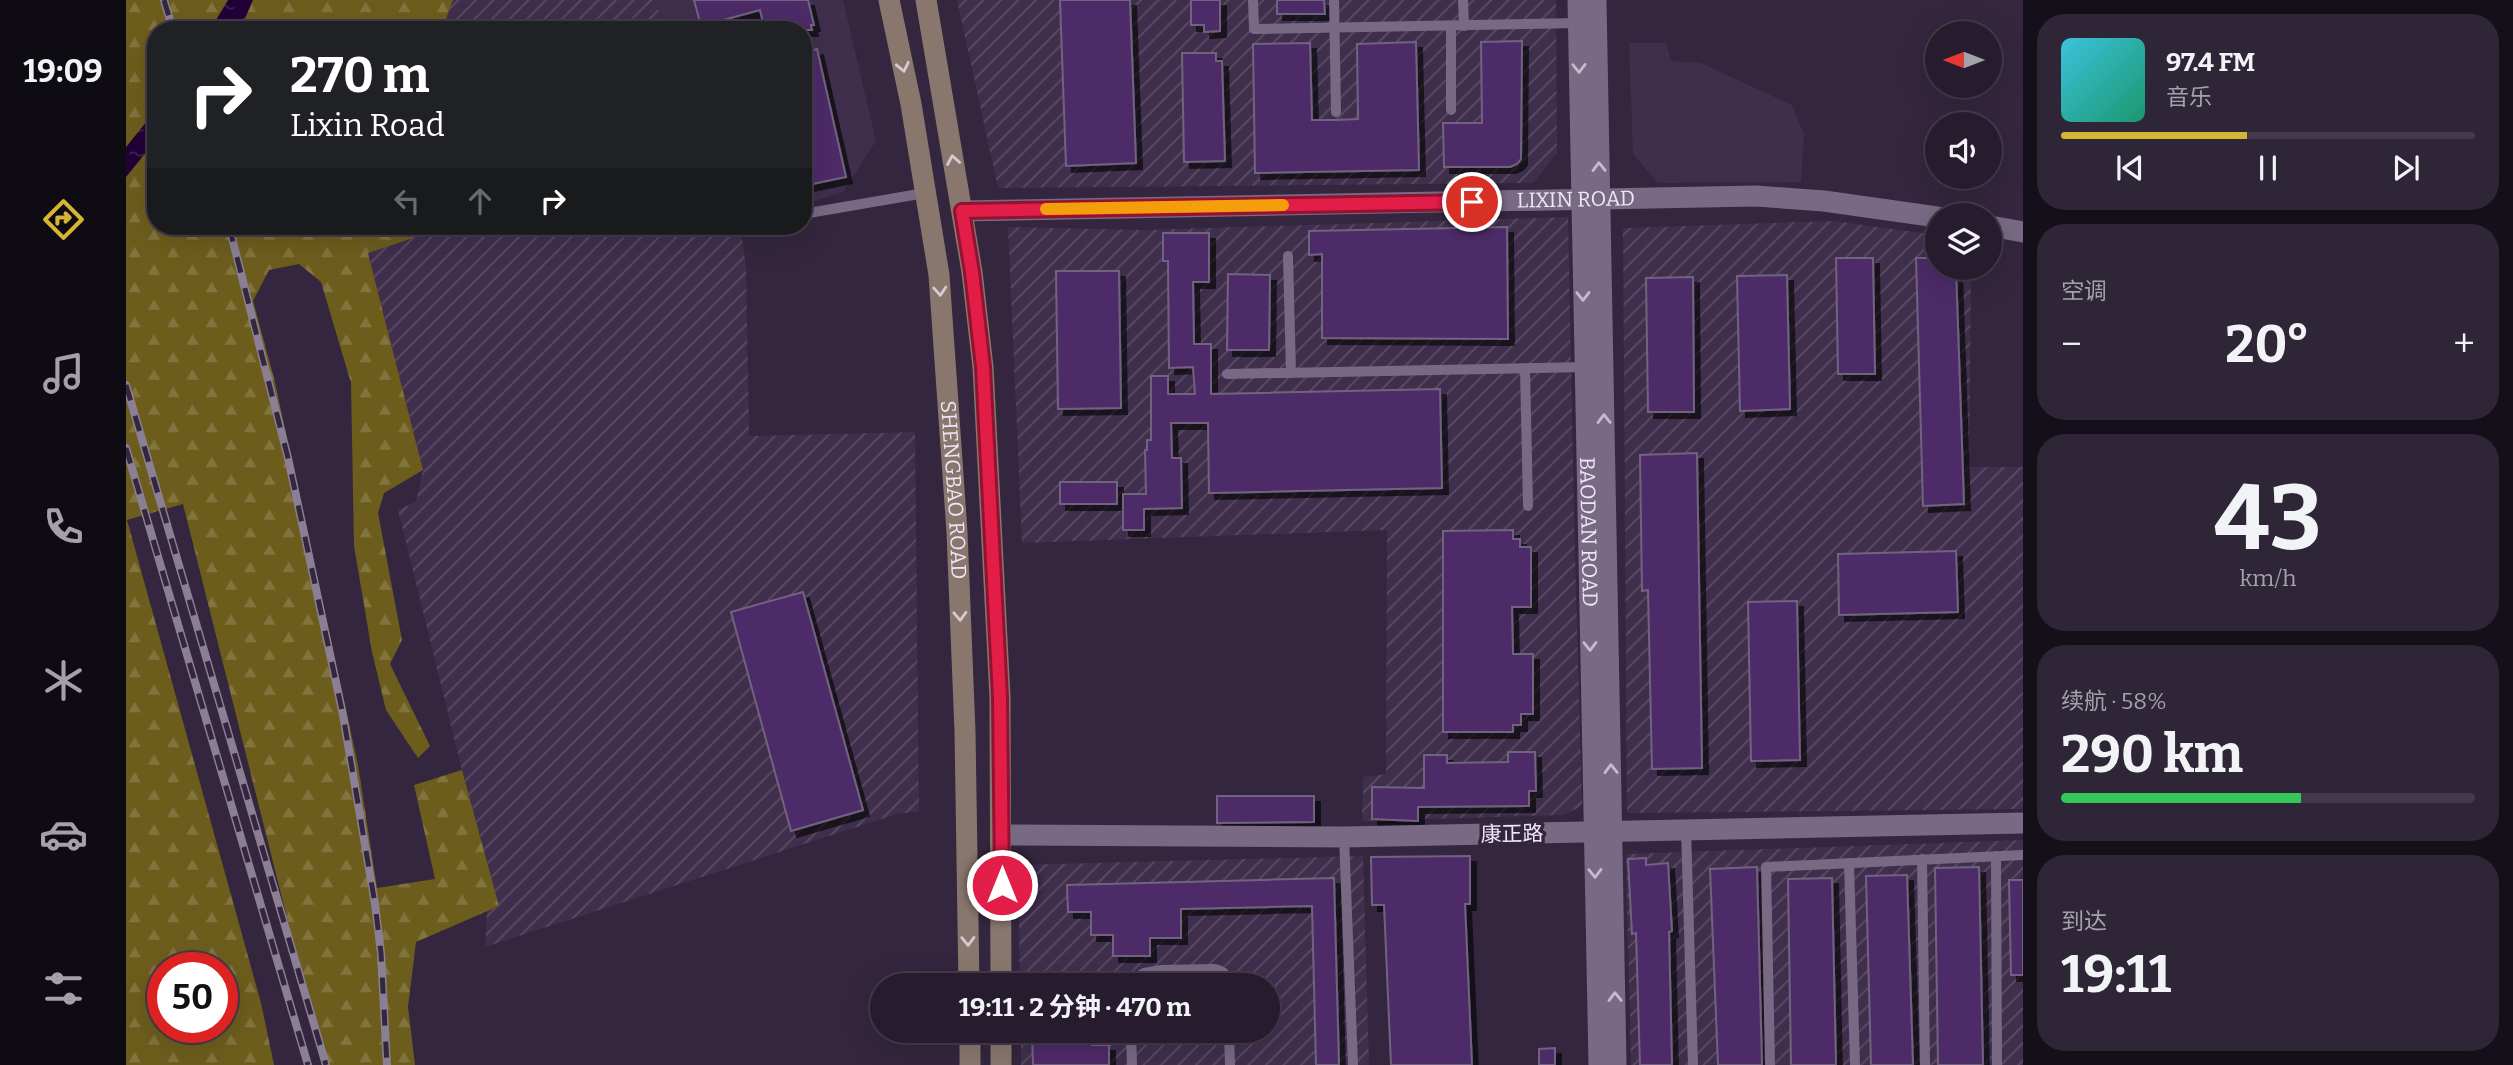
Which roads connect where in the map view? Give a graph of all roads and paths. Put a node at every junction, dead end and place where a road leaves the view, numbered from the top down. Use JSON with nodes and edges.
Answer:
{"nodes":[{"id":1,"x":889,"y":0,"type":"edge"},
{"id":2,"x":926,"y":0,"type":"edge"},
{"id":3,"x":1253,"y":0,"type":"edge"},
{"id":4,"x":1334,"y":0,"type":"edge"},
{"id":5,"x":1464,"y":0,"type":"edge"},
{"id":6,"x":1578,"y":0,"type":"edge"},
{"id":7,"x":1596,"y":0,"type":"edge"},
{"id":8,"x":1587,"y":22,"type":"junction"},
{"id":9,"x":1451,"y":26,"type":"junction"},
{"id":10,"x":1464,"y":26,"type":"junction"},
{"id":11,"x":1334,"y":28,"type":"junction"},
{"id":12,"x":1451,"y":110,"type":"dead end"},
{"id":13,"x":1336,"y":112,"type":"dead end"},
{"id":14,"x":925,"y":193,"type":"junction"},
{"id":15,"x":1591,"y":199,"type":"junction"},
{"id":16,"x":962,"y":211,"type":"junction"},
{"id":17,"x":812,"y":212,"type":"edge"},
{"id":18,"x":1925,"y":215,"type":"edge"},
{"id":19,"x":2002,"y":228,"type":"edge"},
{"id":20,"x":2023,"y":232,"type":"edge"},
{"id":21,"x":1288,"y":256,"type":"dead end"},
{"id":22,"x":1585,"y":367,"type":"junction"},
{"id":23,"x":1525,"y":369,"type":"junction"},
{"id":24,"x":1291,"y":373,"type":"junction"},
{"id":25,"x":1227,"y":374,"type":"dead end"},
{"id":26,"x":1528,"y":506,"type":"dead end"},
{"id":27,"x":2023,"y":823,"type":"edge"},
{"id":28,"x":1686,"y":829,"type":"junction"},
{"id":29,"x":1603,"y":832,"type":"junction"},
{"id":30,"x":1002,"y":835,"type":"junction"},
{"id":31,"x":1345,"y":837,"type":"junction"},
{"id":32,"x":2023,"y":855,"type":"edge"},
{"id":33,"x":1996,"y":856,"type":"junction"},
{"id":34,"x":1922,"y":859,"type":"junction"},
{"id":35,"x":1849,"y":863,"type":"junction"},
{"id":36,"x":969,"y":973,"type":"edge"},
{"id":37,"x":1002,"y":973,"type":"edge"},
{"id":38,"x":1144,"y":973,"type":"edge"},
{"id":39,"x":1224,"y":973,"type":"edge"},
{"id":40,"x":970,"y":1043,"type":"edge"},
{"id":41,"x":1002,"y":1043,"type":"edge"},
{"id":42,"x":1131,"y":1043,"type":"edge"},
{"id":43,"x":1230,"y":1043,"type":"edge"},
{"id":44,"x":970,"y":1065,"type":"edge"},
{"id":45,"x":1002,"y":1065,"type":"edge"},
{"id":46,"x":1132,"y":1065,"type":"edge"},
{"id":47,"x":1230,"y":1065,"type":"edge"},
{"id":48,"x":1353,"y":1065,"type":"edge"},
{"id":49,"x":1599,"y":1065,"type":"edge"},
{"id":50,"x":1616,"y":1065,"type":"edge"},
{"id":51,"x":1693,"y":1065,"type":"edge"},
{"id":52,"x":1770,"y":1065,"type":"edge"},
{"id":53,"x":1855,"y":1065,"type":"edge"},
{"id":54,"x":1925,"y":1065,"type":"edge"},
{"id":55,"x":1997,"y":1065,"type":"edge"}],
"edges":[{"from":1,"to":14,"type":"main road","name":"SHENGBAO ROAD","one_way":true},
{"from":16,"to":2,"type":"main road","name":"SHENGBAO ROAD","one_way":true},
{"from":3,"to":11,"type":"lane"},
{"from":4,"to":11,"type":"lane"},
{"from":5,"to":10,"type":"lane"},
{"from":6,"to":8,"type":"street","name":"BAODAN ROAD"},
{"from":7,"to":8,"type":"street","name":"BAODAN ROAD"},
{"from":8,"to":10,"type":"lane"},
{"from":8,"to":15,"type":"street","name":"BAODAN ROAD"},
{"from":9,"to":10,"type":"lane"},
{"from":9,"to":11,"type":"lane"},
{"from":9,"to":12,"type":"lane"},
{"from":11,"to":13,"type":"lane"},
{"from":14,"to":17,"type":"lane"},
{"from":14,"to":36,"type":"main road","name":"SHENGBAO ROAD","one_way":true},
{"from":15,"to":16,"type":"street","name":"LIXIN ROAD"},
{"from":15,"to":18,"type":"street","name":"LIXIN ROAD"},
{"from":15,"to":22,"type":"street","name":"BAODAN ROAD","one_way":true},
{"from":29,"to":15,"type":"street","name":"BAODAN ROAD","one_way":true},
{"from":16,"to":30,"type":"main road","name":"SHENGBAO ROAD"},
{"from":19,"to":20,"type":"street"},
{"from":21,"to":24,"type":"lane"},
{"from":22,"to":23,"type":"lane"},
{"from":22,"to":29,"type":"street","name":"BAODAN ROAD","one_way":true},
{"from":23,"to":24,"type":"lane"},
{"from":23,"to":26,"type":"lane"},
{"from":24,"to":25,"type":"lane"},
{"from":27,"to":28,"type":"street","name":"康正路"},
{"from":28,"to":29,"type":"street","name":"康正路"},
{"from":28,"to":51,"type":"lane"},
{"from":29,"to":31,"type":"street","name":"康正路"},
{"from":29,"to":49,"type":"street","name":"BAODAN ROAD","one_way":true},
{"from":50,"to":29,"type":"street","name":"BAODAN ROAD","one_way":true},
{"from":30,"to":31,"type":"street","name":"康正路"},
{"from":30,"to":37,"type":"main road","name":"SHENGBAO ROAD"},
{"from":31,"to":48,"type":"lane"},
{"from":32,"to":33,"type":"lane"},
{"from":33,"to":34,"type":"lane"},
{"from":33,"to":55,"type":"lane"},
{"from":34,"to":35,"type":"lane"},
{"from":34,"to":54,"type":"lane"},
{"from":35,"to":52,"type":"lane"},
{"from":35,"to":53,"type":"lane"},
{"from":38,"to":39,"type":"lane"},
{"from":40,"to":44,"type":"main road"},
{"from":41,"to":45,"type":"main road"},
{"from":42,"to":46,"type":"lane"},
{"from":43,"to":47,"type":"lane"}]}
